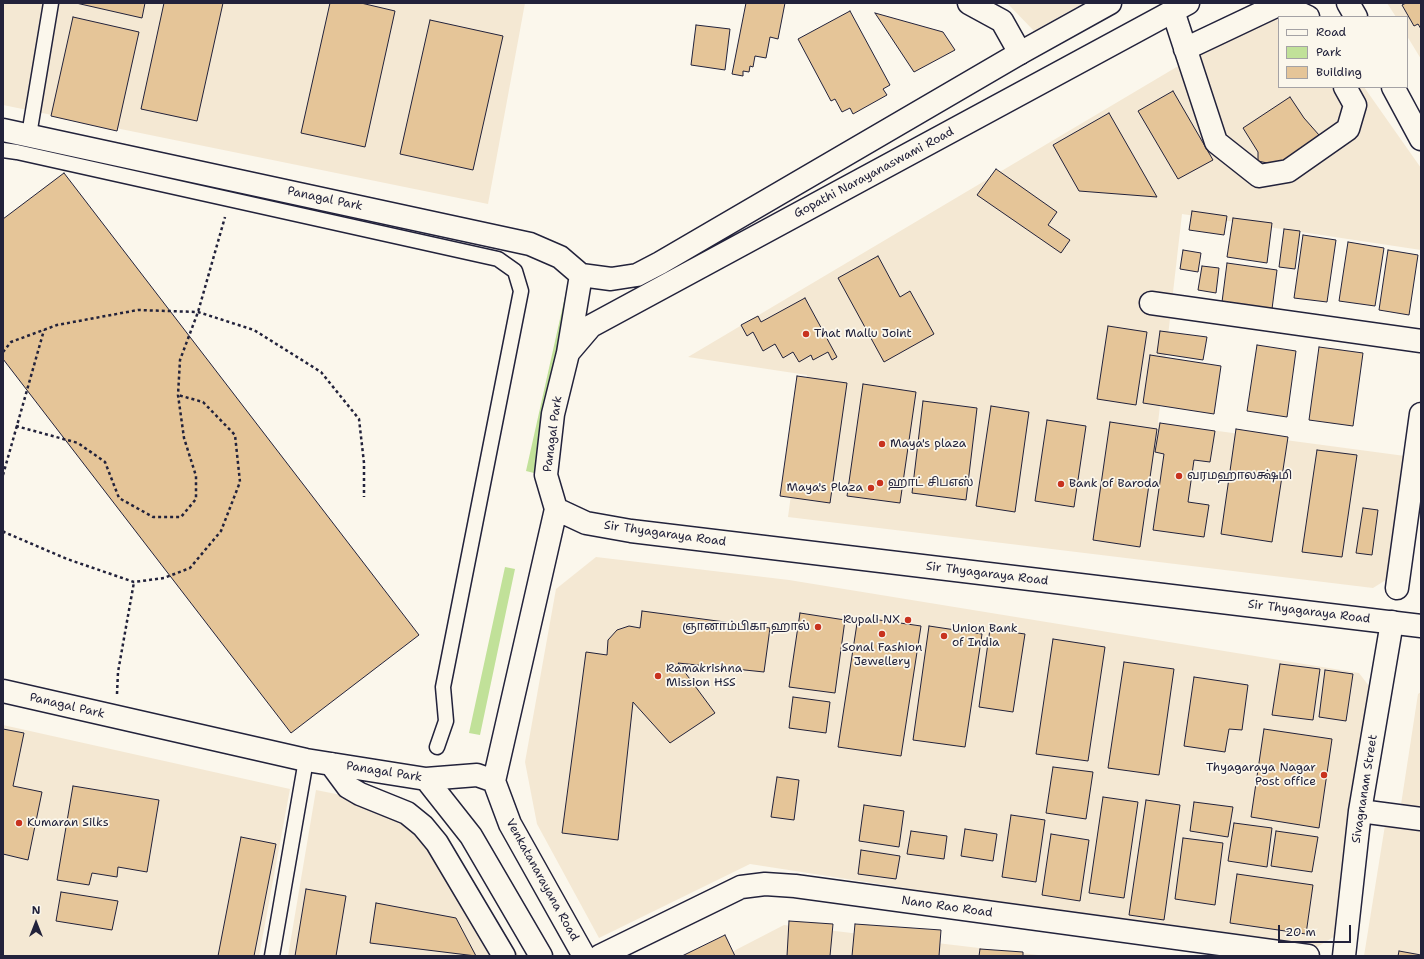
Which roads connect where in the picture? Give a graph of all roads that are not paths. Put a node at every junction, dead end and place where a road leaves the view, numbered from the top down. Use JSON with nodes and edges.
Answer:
{"nodes":[{"id":1,"x":51,"y":3,"type":"edge"},
{"id":2,"x":969,"y":3,"type":"edge"},
{"id":3,"x":1110,"y":3,"type":"edge"},
{"id":4,"x":1348,"y":3,"type":"edge"},
{"id":5,"x":1180,"y":7,"type":"edge"},
{"id":6,"x":1306,"y":16,"type":"edge"},
{"id":7,"x":1355,"y":16,"type":"edge"},
{"id":8,"x":1185,"y":49,"type":"junction"},
{"id":9,"x":1020,"y":53,"type":"junction"},
{"id":10,"x":1346,"y":88,"type":"edge"},
{"id":11,"x":1394,"y":88,"type":"edge"},
{"id":12,"x":3,"y":130,"type":"edge"},
{"id":13,"x":29,"y":135,"type":"junction"},
{"id":14,"x":1421,"y":139,"type":"edge"},
{"id":15,"x":3,"y":150,"type":"edge"},
{"id":16,"x":581,"y":275,"type":"junction"},
{"id":17,"x":1151,"y":303,"type":"dead end"},
{"id":18,"x":1421,"y":341,"type":"edge"},
{"id":19,"x":568,"y":353,"type":"junction"},
{"id":20,"x":1421,"y":414,"type":"edge"},
{"id":21,"x":1416,"y":486,"type":"edge"},
{"id":22,"x":556,"y":509,"type":"junction"},
{"id":23,"x":1398,"y":588,"type":"dead end"},
{"id":24,"x":1392,"y":622,"type":"junction"},
{"id":25,"x":1421,"y":626,"type":"edge"},
{"id":26,"x":3,"y":690,"type":"edge"},
{"id":27,"x":437,"y":747,"type":"dead end"},
{"id":28,"x":306,"y":760,"type":"junction"},
{"id":29,"x":331,"y":764,"type":"junction"},
{"id":30,"x":426,"y":779,"type":"junction"},
{"id":31,"x":494,"y":781,"type":"junction"},
{"id":32,"x":1360,"y":810,"type":"junction"},
{"id":33,"x":1421,"y":819,"type":"edge"},
{"id":34,"x":272,"y":956,"type":"edge"},
{"id":35,"x":504,"y":956,"type":"edge"},
{"id":36,"x":541,"y":956,"type":"edge"},
{"id":37,"x":584,"y":956,"type":"edge"},
{"id":38,"x":600,"y":956,"type":"edge"},
{"id":39,"x":1308,"y":956,"type":"edge"},
{"id":40,"x":1344,"y":956,"type":"edge"}],
"edges":[{"from":1,"to":13,"type":"lane"},
{"from":2,"to":9,"type":"main road"},
{"from":3,"to":9,"type":"main road"},
{"from":4,"to":7,"type":"main road"},
{"from":5,"to":8,"type":"main road"},
{"from":5,"to":19,"type":"main road","name":"Gopathi Narayanaswami Road"},
{"from":6,"to":8,"type":"main road"},
{"from":8,"to":10,"type":"main road"},
{"from":9,"to":16,"type":"main road"},
{"from":11,"to":14,"type":"main road"},
{"from":12,"to":13,"type":"main road","name":"Panagal Park"},
{"from":13,"to":16,"type":"main road","name":"Panagal Park"},
{"from":15,"to":27,"type":"lane"},
{"from":16,"to":19,"type":"main road","name":"Panagal Park"},
{"from":17,"to":18,"type":"main road"},
{"from":19,"to":22,"type":"main road","name":"Panagal Park"},
{"from":20,"to":21,"type":"main road"},
{"from":21,"to":23,"type":"main road"},
{"from":22,"to":24,"type":"main road","name":"Sir Thyagaraya Road"},
{"from":22,"to":31,"type":"main road","name":"Panagal Park"},
{"from":24,"to":25,"type":"main road","name":"Sir Thyagaraya Road"},
{"from":24,"to":32,"type":"main road","name":"Sivagnanam Street"},
{"from":26,"to":28,"type":"main road","name":"Panagal Park"},
{"from":28,"to":29,"type":"main road","name":"Panagal Park"},
{"from":28,"to":34,"type":"lane"},
{"from":29,"to":30,"type":"main road","name":"Panagal Park"},
{"from":29,"to":35,"type":"main road"},
{"from":30,"to":31,"type":"main road","name":"Panagal Park"},
{"from":30,"to":36,"type":"main road"},
{"from":31,"to":37,"type":"main road","name":"Venkatanarayana Road"},
{"from":32,"to":33,"type":"main road"},
{"from":32,"to":40,"type":"main road","name":"Sivagnanam Street"},
{"from":38,"to":39,"type":"main road","name":"Nano Rao Road"}]}
